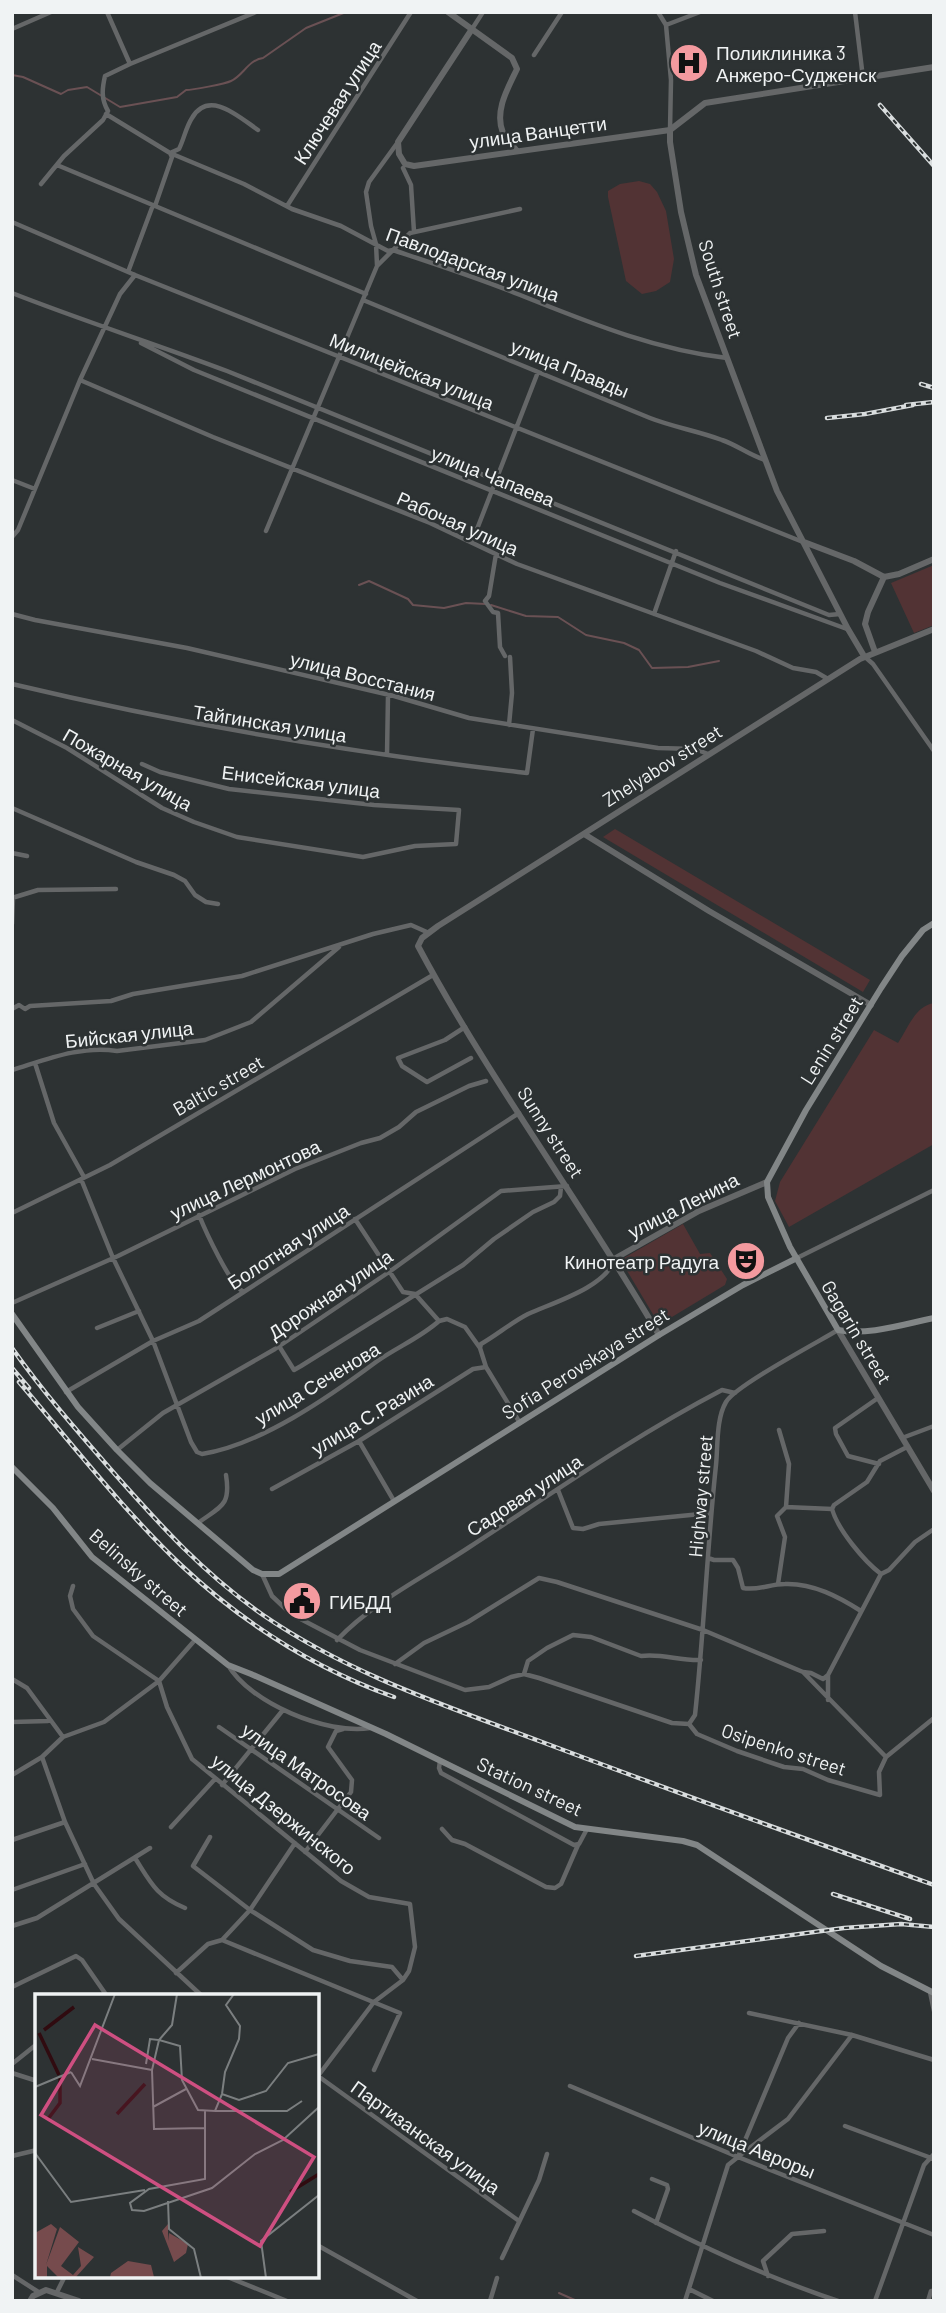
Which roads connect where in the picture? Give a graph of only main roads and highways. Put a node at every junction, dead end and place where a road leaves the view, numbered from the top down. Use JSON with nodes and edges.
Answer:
{"nodes":[{"id":1,"x":934,"y":923,"type":"edge"},
{"id":2,"x":767,"y":1182,"type":"joint"},
{"id":3,"x":797,"y":1258,"type":"junction"},
{"id":4,"x":12,"y":1314,"type":"edge"},
{"id":5,"x":934,"y":1318,"type":"edge"},
{"id":6,"x":12,"y":1467,"type":"edge"},
{"id":7,"x":225,"y":1664,"type":"joint"},
{"id":8,"x":932,"y":1992,"type":"edge"}],
"edges":[{"from":1,"to":2,"type":"main road","name":"Lenin street"},
{"from":2,"to":3,"type":"main road","name":"Gagarin street"},
{"from":3,"to":4,"type":"main road","name":"Sofia Perovskaya street"},
{"from":3,"to":5,"type":"main road","name":"Gagarin street"},
{"from":6,"to":7,"type":"main road","name":"Belinsky street"},
{"from":7,"to":8,"type":"main road","name":"Station street"}]}
